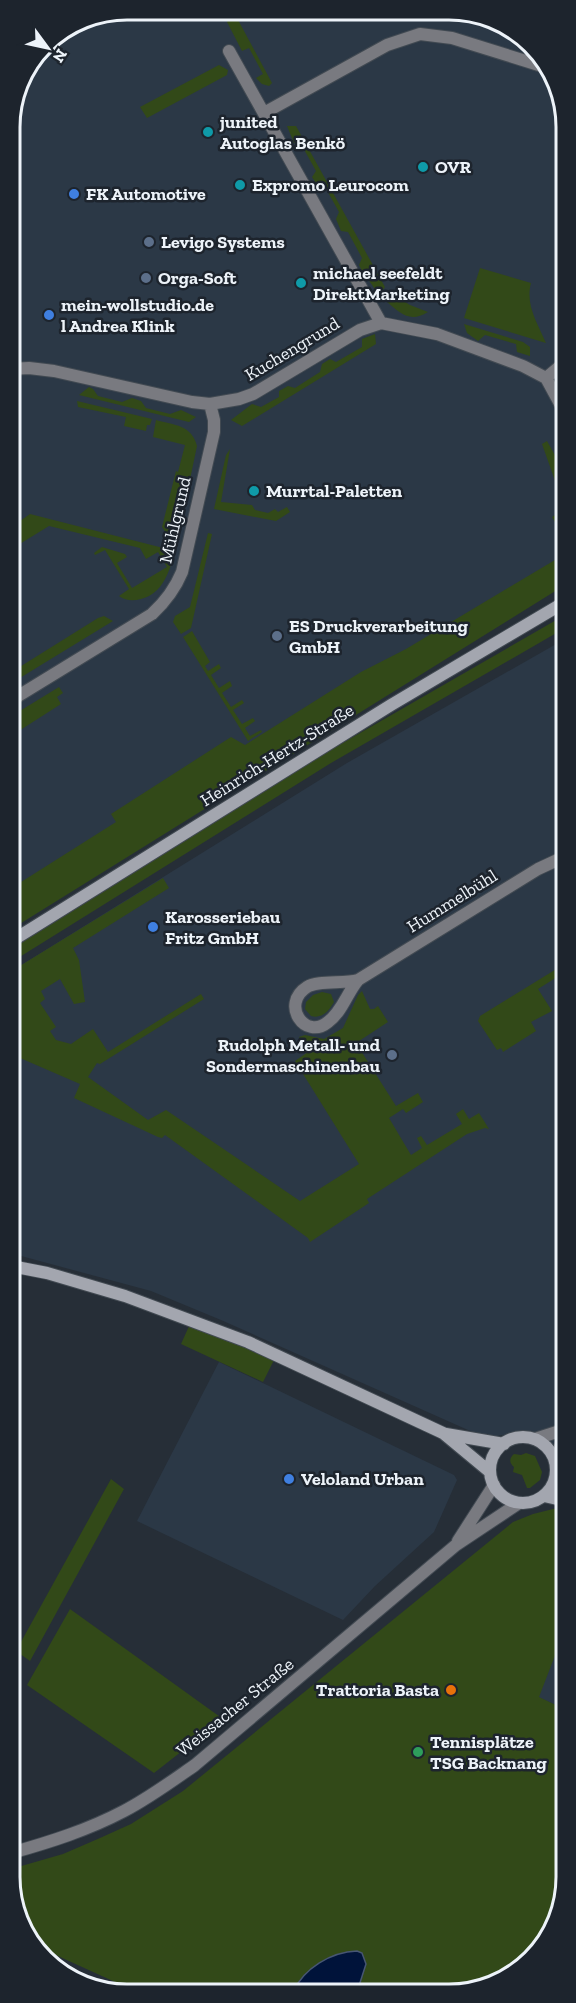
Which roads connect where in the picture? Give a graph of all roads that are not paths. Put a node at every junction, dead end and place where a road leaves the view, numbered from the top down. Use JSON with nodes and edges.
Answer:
{"nodes":[{"id":1,"x":229,"y":51,"type":"dead end"},
{"id":2,"x":535,"y":64,"type":"edge"},
{"id":3,"x":264,"y":113,"type":"junction"},
{"id":4,"x":381,"y":323,"type":"junction"},
{"id":5,"x":20,"y":368,"type":"edge"},
{"id":6,"x":556,"y":370,"type":"edge"},
{"id":7,"x":546,"y":378,"type":"junction"},
{"id":8,"x":556,"y":396,"type":"edge"},
{"id":9,"x":210,"y":404,"type":"junction"},
{"id":10,"x":556,"y":607,"type":"edge"},
{"id":11,"x":20,"y":695,"type":"edge"},
{"id":12,"x":556,"y":861,"type":"edge"},
{"id":13,"x":20,"y":936,"type":"edge"},
{"id":14,"x":358,"y":980,"type":"junction"},
{"id":15,"x":20,"y":1268,"type":"edge"},
{"id":16,"x":443,"y":1433,"type":"junction"},
{"id":17,"x":556,"y":1433,"type":"edge"},
{"id":18,"x":535,"y":1439,"type":"junction"},
{"id":19,"x":504,"y":1444,"type":"junction"},
{"id":20,"x":556,"y":1463,"type":"edge"},
{"id":21,"x":490,"y":1472,"type":"junction"},
{"id":22,"x":556,"y":1476,"type":"edge"},
{"id":23,"x":494,"y":1485,"type":"junction"},
{"id":24,"x":544,"y":1496,"type":"junction"},
{"id":25,"x":556,"y":1499,"type":"edge"},
{"id":26,"x":519,"y":1503,"type":"junction"},
{"id":27,"x":456,"y":1545,"type":"junction"},
{"id":28,"x":20,"y":1850,"type":"edge"}],
"edges":[{"from":1,"to":3,"type":"street"},
{"from":2,"to":3,"type":"street"},
{"from":3,"to":4,"type":"street"},
{"from":4,"to":7,"type":"street"},
{"from":4,"to":9,"type":"street","name":"Kuchengrund"},
{"from":5,"to":9,"type":"street","name":"Kuchengrund"},
{"from":6,"to":7,"type":"street"},
{"from":7,"to":8,"type":"street"},
{"from":9,"to":11,"type":"street","name":"Mühlgrund"},
{"from":10,"to":13,"type":"street","name":"Heinrich-Hertz-Straße"},
{"from":12,"to":14,"type":"street","name":"Hummelbühl"},
{"from":14,"to":14,"type":"street","name":"Hummelbühl"},
{"from":15,"to":16,"type":"street"},
{"from":16,"to":19,"type":"street"},
{"from":16,"to":21,"type":"street"},
{"from":17,"to":18,"type":"street"},
{"from":18,"to":19,"type":"street"},
{"from":18,"to":20,"type":"street"},
{"from":19,"to":21,"type":"street"},
{"from":21,"to":23,"type":"street"},
{"from":22,"to":24,"type":"street"},
{"from":23,"to":26,"type":"street"},
{"from":23,"to":27,"type":"street","name":"Weissacher Straße"},
{"from":24,"to":25,"type":"street","name":"Weissacher Straße"},
{"from":24,"to":26,"type":"street","name":"Weissacher Straße"},
{"from":26,"to":27,"type":"street","name":"Weissacher Straße"},
{"from":27,"to":28,"type":"street","name":"Weissacher Straße"}]}
